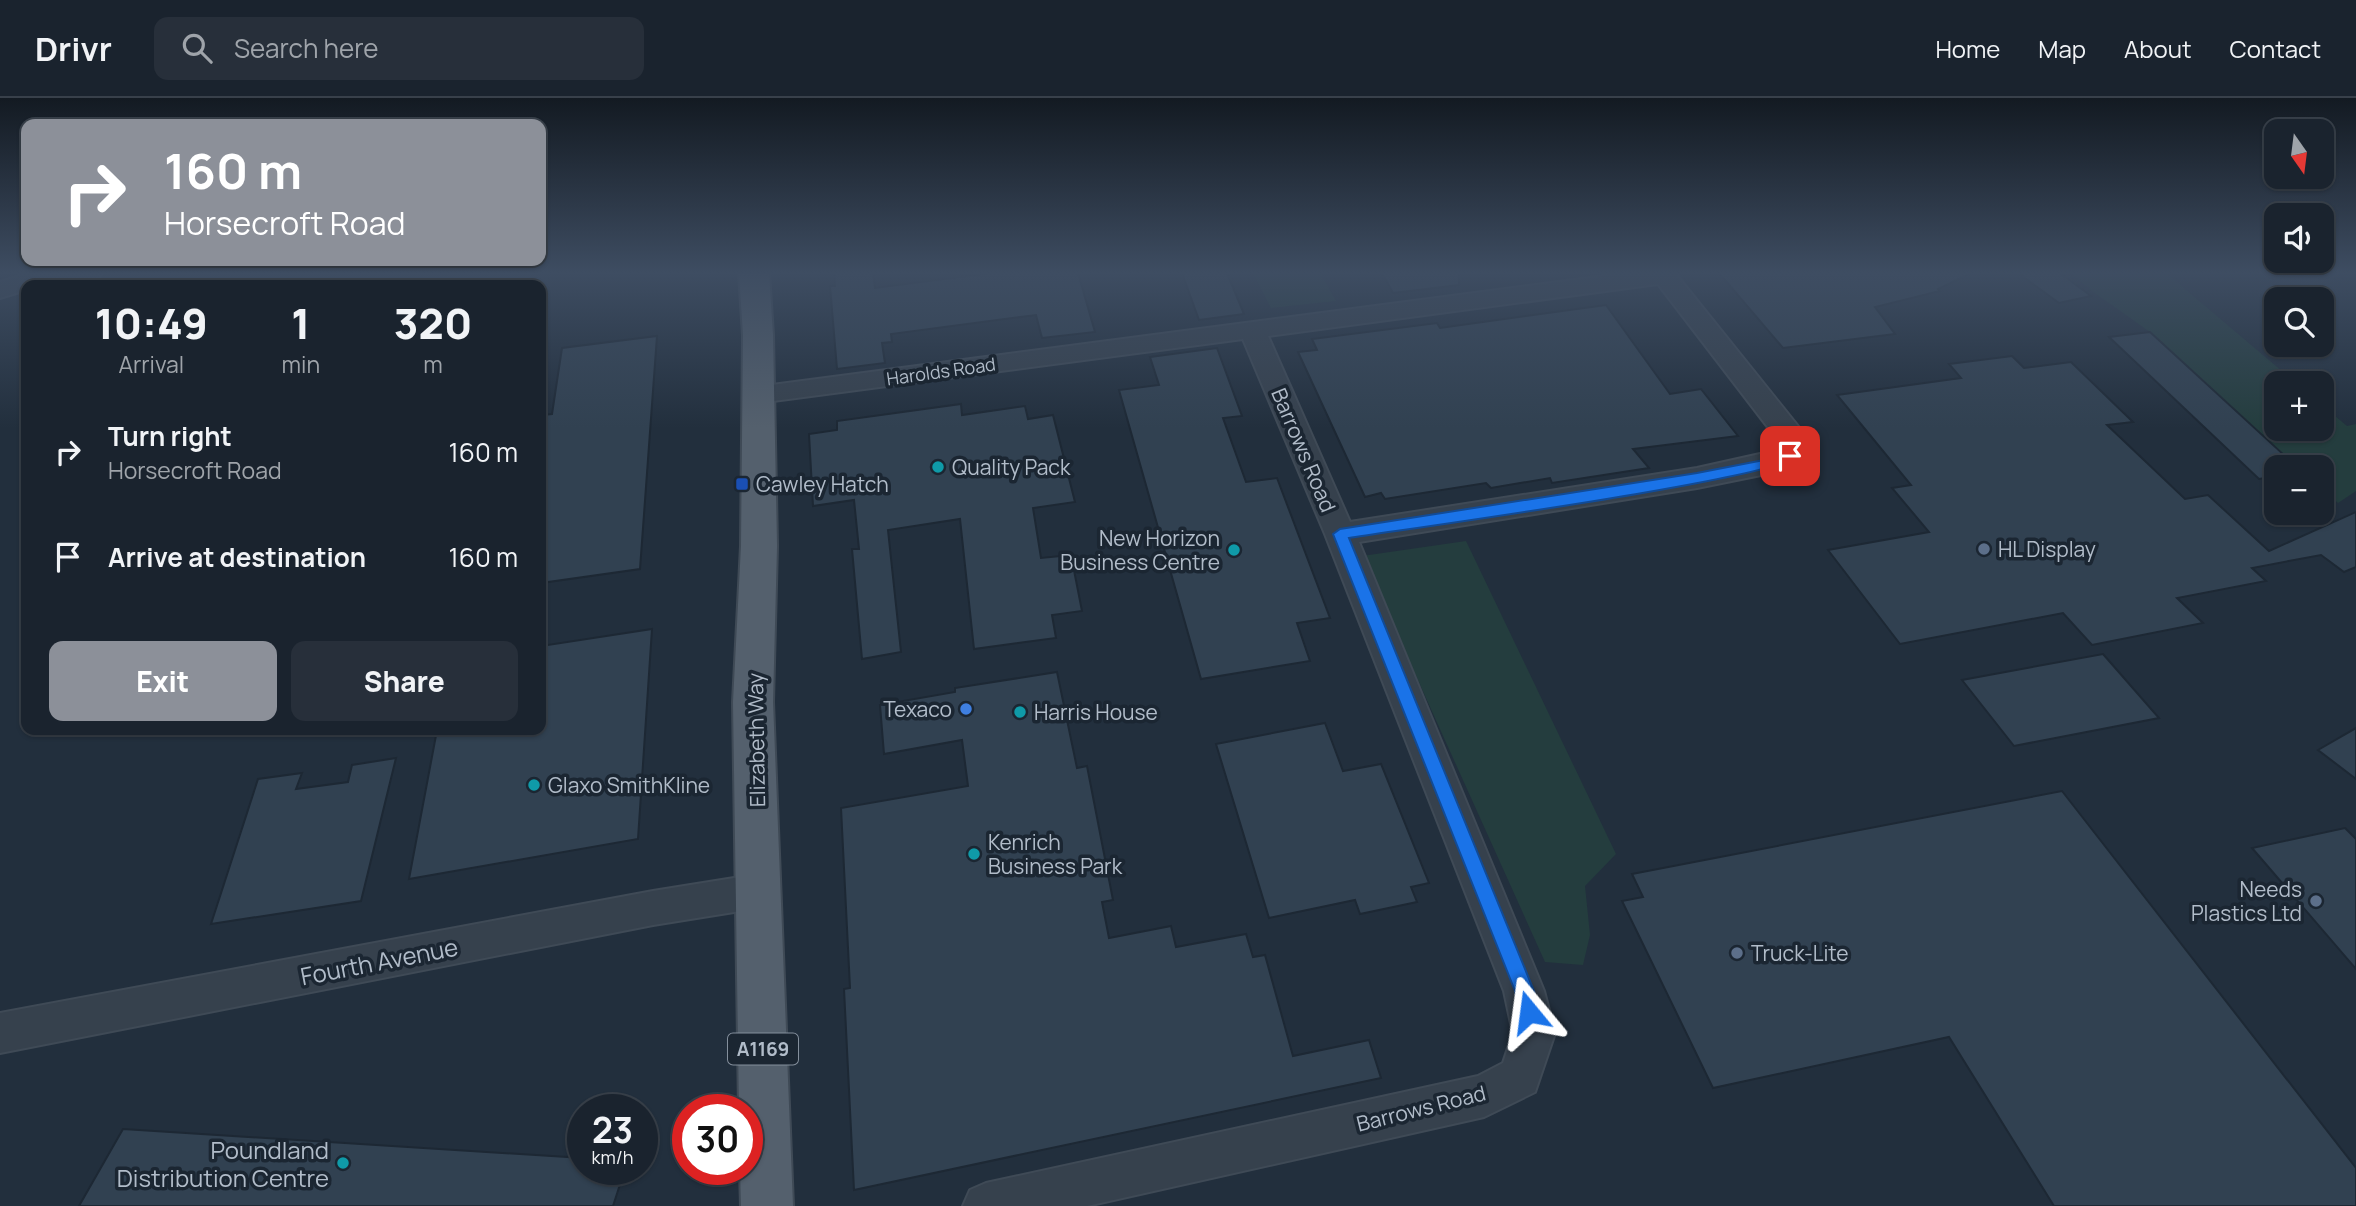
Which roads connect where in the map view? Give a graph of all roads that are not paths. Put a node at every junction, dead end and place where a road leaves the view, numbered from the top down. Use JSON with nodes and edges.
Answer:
{"nodes":[{"id":1,"x":756,"y":325,"type":"edge"},
{"id":2,"x":1291,"y":325,"type":"edge"},
{"id":3,"x":1703,"y":325,"type":"edge"},
{"id":4,"x":1252,"y":330,"type":"junction"},
{"id":5,"x":758,"y":394,"type":"junction"},
{"id":6,"x":1340,"y":534,"type":"junction"},
{"id":7,"x":759,"y":891,"type":"junction"},
{"id":8,"x":0,"y":1033,"type":"edge"},
{"id":9,"x":767,"y":1206,"type":"edge"},
{"id":10,"x":986,"y":1206,"type":"edge"}],
"edges":[{"from":1,"to":5,"type":"main road","name":"Elizabeth Way","number":"A1169"},
{"from":2,"to":4,"type":"street","name":"Harolds Road"},
{"from":3,"to":6,"type":"street"},
{"from":4,"to":5,"type":"street","name":"Harolds Road"},
{"from":4,"to":6,"type":"street","name":"Barrows Road"},
{"from":5,"to":7,"type":"main road","name":"Elizabeth Way","number":"A1169"},
{"from":6,"to":10,"type":"street","name":"Barrows Road"},
{"from":7,"to":8,"type":"street","name":"Fourth Avenue"},
{"from":7,"to":9,"type":"main road","name":"Elizabeth Way","number":"A1169"}]}
